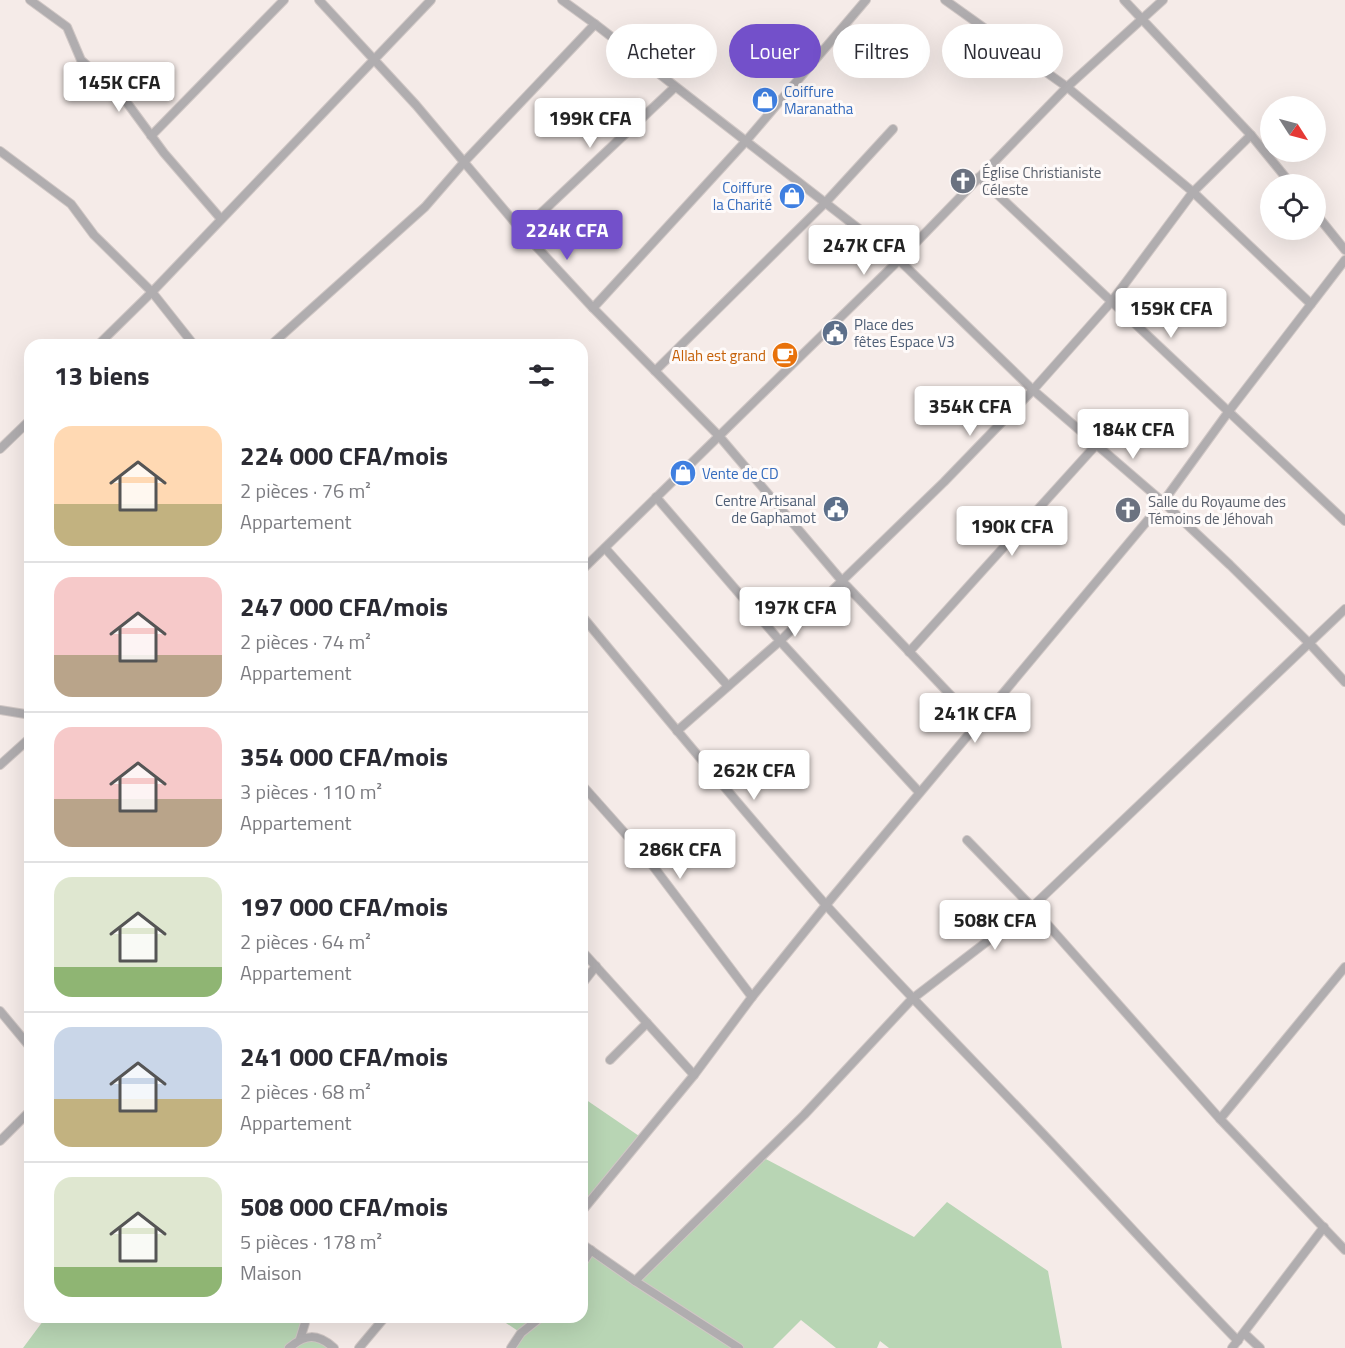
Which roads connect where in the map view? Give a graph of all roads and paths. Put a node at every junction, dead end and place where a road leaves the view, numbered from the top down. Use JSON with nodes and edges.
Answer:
{"nodes":[{"id":1,"x":30,"y":0,"type":"edge"},
{"id":2,"x":284,"y":0,"type":"edge"},
{"id":3,"x":319,"y":0,"type":"edge"},
{"id":4,"x":431,"y":0,"type":"edge"},
{"id":5,"x":562,"y":0,"type":"edge"},
{"id":6,"x":866,"y":0,"type":"edge"},
{"id":7,"x":945,"y":0,"type":"edge"},
{"id":8,"x":1124,"y":0,"type":"edge"},
{"id":9,"x":1163,"y":0,"type":"edge"},
{"id":10,"x":1143,"y":20,"type":"junction"},
{"id":11,"x":595,"y":24,"type":"junction"},
{"id":12,"x":373,"y":59,"type":"junction"},
{"id":13,"x":675,"y":87,"type":"junction"},
{"id":14,"x":1067,"y":87,"type":"junction"},
{"id":15,"x":893,"y":129,"type":"dead end"},
{"id":16,"x":1251,"y":135,"type":"junction"},
{"id":17,"x":151,"y":136,"type":"junction"},
{"id":18,"x":746,"y":141,"type":"junction"},
{"id":19,"x":0,"y":152,"type":"edge"},
{"id":20,"x":465,"y":161,"type":"junction"},
{"id":21,"x":1283,"y":174,"type":"edge"},
{"id":22,"x":979,"y":177,"type":"junction"},
{"id":23,"x":1193,"y":192,"type":"junction"},
{"id":24,"x":825,"y":203,"type":"junction"},
{"id":25,"x":221,"y":219,"type":"junction"},
{"id":26,"x":1326,"y":226,"type":"edge"},
{"id":27,"x":522,"y":231,"type":"junction"},
{"id":28,"x":1345,"y":250,"type":"edge"},
{"id":29,"x":899,"y":260,"type":"junction"},
{"id":30,"x":1345,"y":260,"type":"edge"},
{"id":31,"x":152,"y":292,"type":"junction"},
{"id":32,"x":1112,"y":301,"type":"junction"},
{"id":33,"x":1311,"y":304,"type":"junction"},
{"id":34,"x":593,"y":308,"type":"junction"},
{"id":35,"x":104,"y":339,"type":"edge"},
{"id":36,"x":189,"y":339,"type":"edge"},
{"id":37,"x":279,"y":339,"type":"edge"},
{"id":38,"x":655,"y":371,"type":"junction"},
{"id":39,"x":1033,"y":390,"type":"junction"},
{"id":40,"x":1229,"y":411,"type":"junction"},
{"id":41,"x":24,"y":426,"type":"edge"},
{"id":42,"x":719,"y":436,"type":"junction"},
{"id":43,"x":1096,"y":445,"type":"junction"},
{"id":44,"x":0,"y":449,"type":"edge"},
{"id":45,"x":656,"y":497,"type":"junction"},
{"id":46,"x":1163,"y":502,"type":"junction"},
{"id":47,"x":1345,"y":521,"type":"edge"},
{"id":48,"x":605,"y":548,"type":"junction"},
{"id":49,"x":588,"y":564,"type":"edge"},
{"id":50,"x":842,"y":580,"type":"junction"},
{"id":51,"x":1345,"y":609,"type":"edge"},
{"id":52,"x":588,"y":623,"type":"edge"},
{"id":53,"x":780,"y":641,"type":"junction"},
{"id":54,"x":1310,"y":644,"type":"junction"},
{"id":55,"x":909,"y":652,"type":"junction"},
{"id":56,"x":1345,"y":682,"type":"edge"},
{"id":57,"x":728,"y":686,"type":"junction"},
{"id":58,"x":0,"y":710,"type":"edge"},
{"id":59,"x":24,"y":714,"type":"edge"},
{"id":60,"x":977,"y":723,"type":"junction"},
{"id":61,"x":677,"y":731,"type":"junction"},
{"id":62,"x":24,"y":743,"type":"edge"},
{"id":63,"x":0,"y":765,"type":"edge"},
{"id":64,"x":588,"y":792,"type":"edge"},
{"id":65,"x":919,"y":792,"type":"junction"},
{"id":66,"x":967,"y":840,"type":"dead end"},
{"id":67,"x":826,"y":905,"type":"junction"},
{"id":68,"x":1032,"y":907,"type":"junction"},
{"id":69,"x":588,"y":957,"type":"edge"},
{"id":70,"x":596,"y":966,"type":"junction"},
{"id":71,"x":1345,"y":968,"type":"edge"},
{"id":72,"x":588,"y":976,"type":"edge"},
{"id":73,"x":752,"y":997,"type":"junction"},
{"id":74,"x":912,"y":999,"type":"junction"},
{"id":75,"x":0,"y":1012,"type":"edge"},
{"id":76,"x":647,"y":1023,"type":"junction"},
{"id":77,"x":24,"y":1040,"type":"edge"},
{"id":78,"x":610,"y":1060,"type":"dead end"},
{"id":79,"x":694,"y":1075,"type":"junction"},
{"id":80,"x":24,"y":1118,"type":"edge"},
{"id":81,"x":1220,"y":1119,"type":"junction"},
{"id":82,"x":0,"y":1141,"type":"edge"},
{"id":83,"x":588,"y":1204,"type":"edge"},
{"id":84,"x":1324,"y":1227,"type":"junction"},
{"id":85,"x":588,"y":1248,"type":"edge"},
{"id":86,"x":591,"y":1250,"type":"junction"},
{"id":87,"x":1345,"y":1250,"type":"edge"},
{"id":88,"x":588,"y":1255,"type":"edge"},
{"id":89,"x":635,"y":1281,"type":"junction"},
{"id":90,"x":305,"y":1323,"type":"edge"},
{"id":91,"x":380,"y":1323,"type":"edge"},
{"id":92,"x":534,"y":1323,"type":"edge"},
{"id":93,"x":1244,"y":1333,"type":"junction"},
{"id":94,"x":300,"y":1339,"type":"junction"},
{"id":95,"x":1235,"y":1345,"type":"edge"},
{"id":96,"x":289,"y":1348,"type":"edge"},
{"id":97,"x":334,"y":1348,"type":"edge"},
{"id":98,"x":359,"y":1348,"type":"edge"},
{"id":99,"x":511,"y":1348,"type":"edge"},
{"id":100,"x":739,"y":1348,"type":"edge"},
{"id":101,"x":1260,"y":1348,"type":"edge"}],
"edges":[{"from":1,"to":17,"type":"street"},
{"from":2,"to":17,"type":"street"},
{"from":3,"to":12,"type":"street"},
{"from":4,"to":12,"type":"street"},
{"from":5,"to":11,"type":"street"},
{"from":6,"to":18,"type":"street"},
{"from":7,"to":14,"type":"street"},
{"from":8,"to":10,"type":"street"},
{"from":9,"to":10,"type":"street"},
{"from":10,"to":14,"type":"street"},
{"from":10,"to":16,"type":"street"},
{"from":11,"to":13,"type":"street"},
{"from":11,"to":20,"type":"street"},
{"from":12,"to":20,"type":"street"},
{"from":12,"to":25,"type":"street"},
{"from":13,"to":18,"type":"street"},
{"from":13,"to":27,"type":"street"},
{"from":14,"to":22,"type":"street"},
{"from":14,"to":23,"type":"street"},
{"from":15,"to":24,"type":"street"},
{"from":16,"to":21,"type":"street"},
{"from":16,"to":23,"type":"street"},
{"from":17,"to":25,"type":"street"},
{"from":18,"to":24,"type":"street"},
{"from":18,"to":34,"type":"street"},
{"from":19,"to":31,"type":"street"},
{"from":20,"to":27,"type":"street"},
{"from":20,"to":37,"type":"street"},
{"from":22,"to":29,"type":"street"},
{"from":22,"to":32,"type":"street"},
{"from":23,"to":32,"type":"street"},
{"from":23,"to":33,"type":"street"},
{"from":24,"to":29,"type":"street"},
{"from":24,"to":38,"type":"street"},
{"from":25,"to":31,"type":"street"},
{"from":26,"to":28,"type":"street"},
{"from":27,"to":34,"type":"street"},
{"from":29,"to":39,"type":"street"},
{"from":29,"to":42,"type":"street"},
{"from":30,"to":33,"type":"street"},
{"from":31,"to":35,"type":"street"},
{"from":31,"to":36,"type":"street"},
{"from":32,"to":39,"type":"street"},
{"from":32,"to":40,"type":"street"},
{"from":33,"to":40,"type":"street"},
{"from":34,"to":38,"type":"street"},
{"from":38,"to":42,"type":"street"},
{"from":39,"to":43,"type":"street"},
{"from":39,"to":50,"type":"street"},
{"from":40,"to":46,"type":"street"},
{"from":40,"to":47,"type":"street"},
{"from":41,"to":44,"type":"street"},
{"from":42,"to":45,"type":"street"},
{"from":42,"to":50,"type":"street"},
{"from":43,"to":46,"type":"street"},
{"from":43,"to":55,"type":"street"},
{"from":45,"to":48,"type":"street"},
{"from":45,"to":53,"type":"street"},
{"from":46,"to":54,"type":"street"},
{"from":46,"to":60,"type":"street"},
{"from":48,"to":49,"type":"street"},
{"from":48,"to":57,"type":"street"},
{"from":50,"to":53,"type":"street"},
{"from":50,"to":55,"type":"street"},
{"from":51,"to":54,"type":"street"},
{"from":52,"to":61,"type":"street"},
{"from":53,"to":57,"type":"street"},
{"from":53,"to":65,"type":"street"},
{"from":54,"to":56,"type":"street"},
{"from":54,"to":68,"type":"street"},
{"from":55,"to":60,"type":"street"},
{"from":57,"to":61,"type":"street"},
{"from":58,"to":59,"type":"street"},
{"from":60,"to":65,"type":"street"},
{"from":61,"to":67,"type":"street"},
{"from":62,"to":63,"type":"street"},
{"from":64,"to":73,"type":"street"},
{"from":65,"to":67,"type":"street"},
{"from":66,"to":68,"type":"street"},
{"from":67,"to":73,"type":"street"},
{"from":67,"to":74,"type":"street"},
{"from":68,"to":74,"type":"street"},
{"from":68,"to":81,"type":"street"},
{"from":69,"to":70,"type":"street"},
{"from":70,"to":72,"type":"street"},
{"from":70,"to":76,"type":"street"},
{"from":71,"to":81,"type":"street"},
{"from":73,"to":79,"type":"street"},
{"from":74,"to":89,"type":"street"},
{"from":74,"to":95,"type":"street"},
{"from":75,"to":77,"type":"street"},
{"from":76,"to":78,"type":"street"},
{"from":76,"to":79,"type":"street"},
{"from":79,"to":83,"type":"street"},
{"from":80,"to":82,"type":"street"},
{"from":81,"to":84,"type":"street"},
{"from":84,"to":87,"type":"street"},
{"from":84,"to":93,"type":"street"},
{"from":85,"to":86,"type":"street"},
{"from":86,"to":88,"type":"street"},
{"from":86,"to":89,"type":"street"},
{"from":89,"to":100,"type":"street"},
{"from":90,"to":94,"type":"street"},
{"from":91,"to":98,"type":"street"},
{"from":92,"to":99,"type":"street"},
{"from":93,"to":95,"type":"street"},
{"from":93,"to":101,"type":"street"},
{"from":94,"to":96,"type":"street"},
{"from":94,"to":97,"type":"street"}]}
